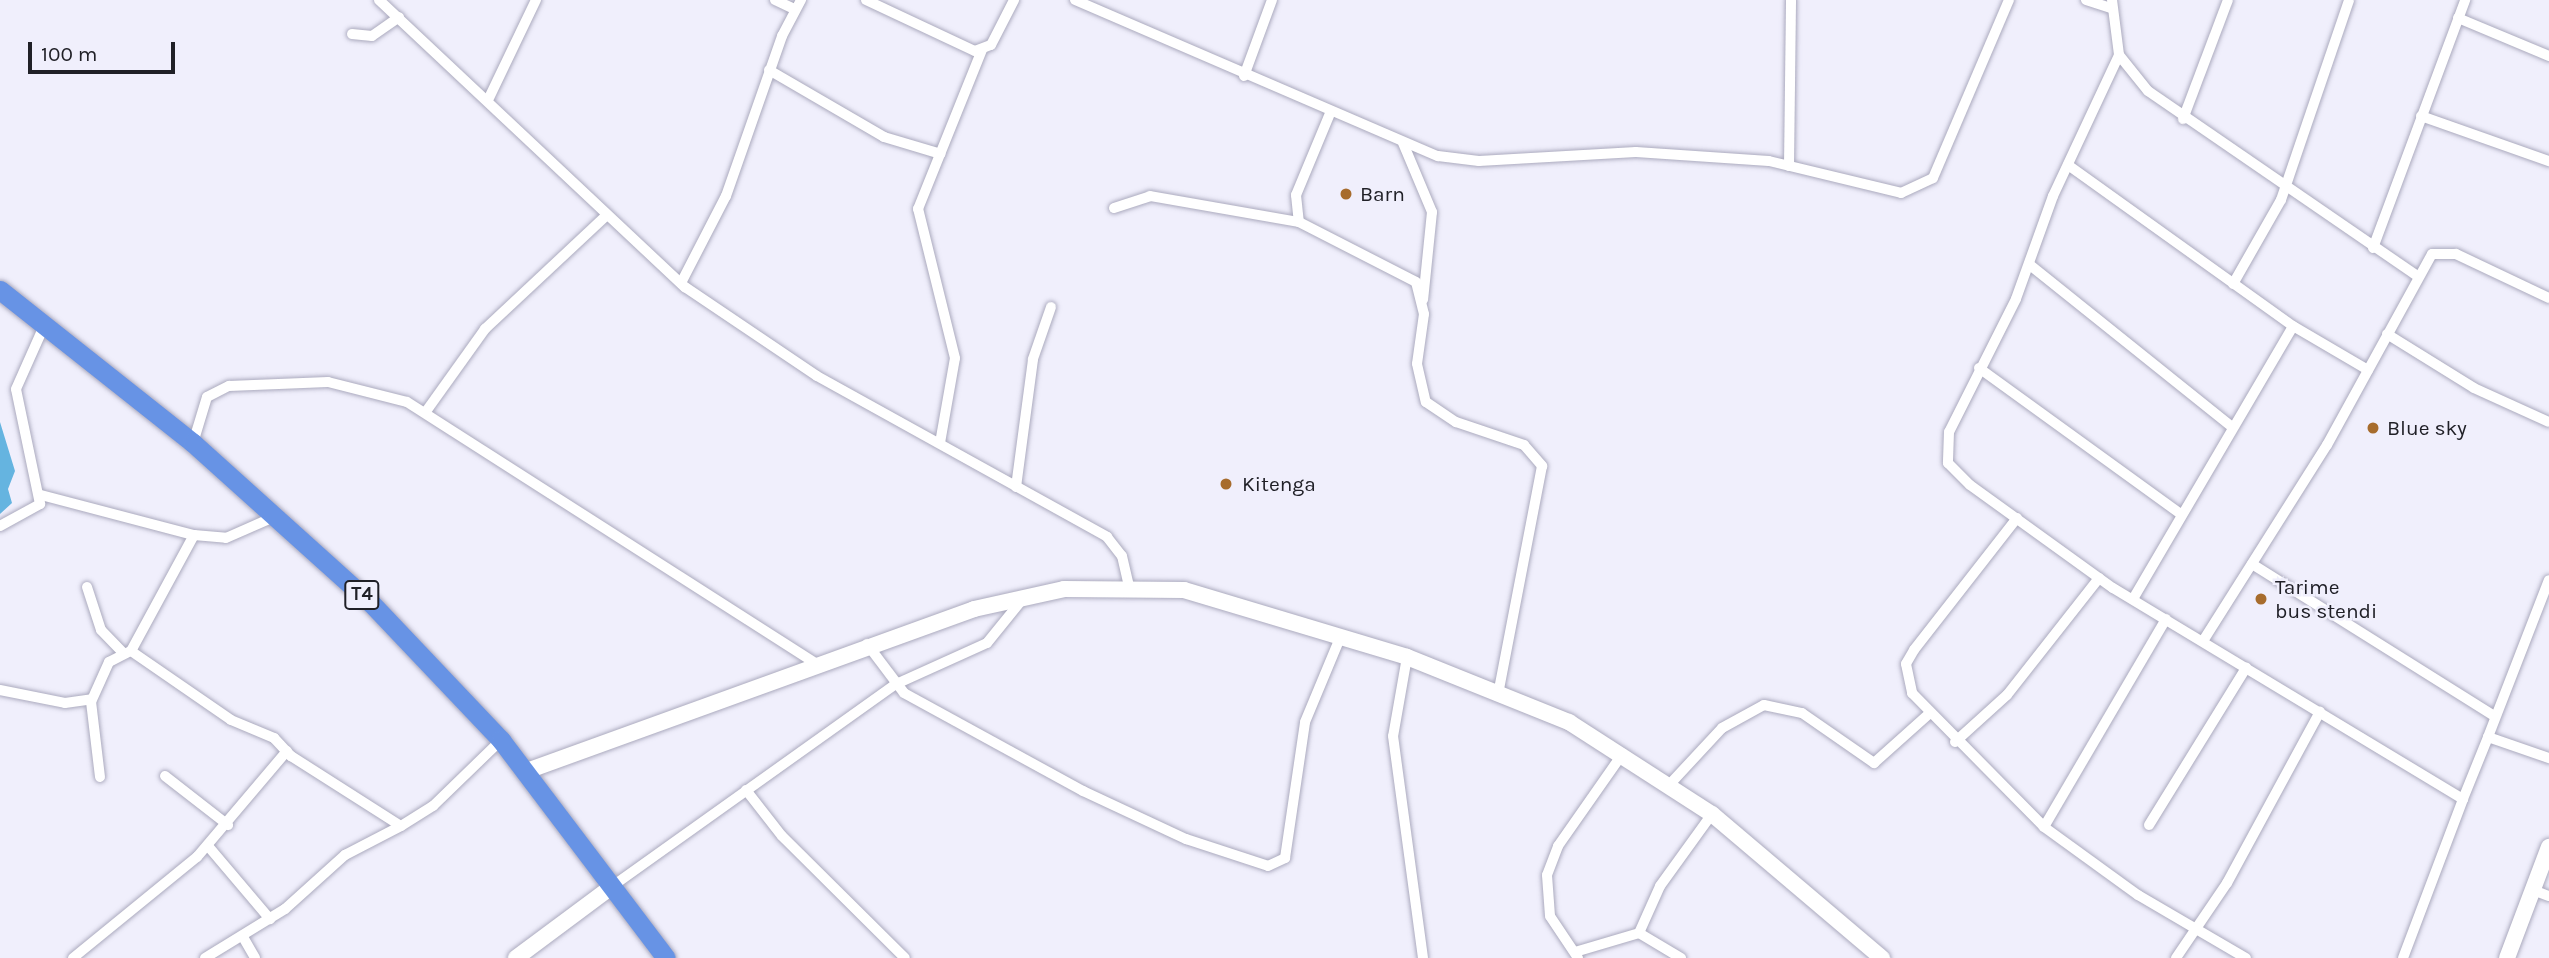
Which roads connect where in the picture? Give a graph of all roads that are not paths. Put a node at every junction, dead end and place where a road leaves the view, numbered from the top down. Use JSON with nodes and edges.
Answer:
{"nodes":[{"id":1,"x":379,"y":0,"type":"edge"},
{"id":2,"x":536,"y":0,"type":"edge"},
{"id":3,"x":775,"y":0,"type":"edge"},
{"id":4,"x":866,"y":0,"type":"edge"},
{"id":5,"x":1014,"y":0,"type":"edge"},
{"id":6,"x":1075,"y":0,"type":"edge"},
{"id":7,"x":1272,"y":0,"type":"edge"},
{"id":8,"x":1790,"y":0,"type":"edge"},
{"id":9,"x":2009,"y":0,"type":"edge"},
{"id":10,"x":2086,"y":0,"type":"edge"},
{"id":11,"x":2228,"y":0,"type":"edge"},
{"id":12,"x":2349,"y":0,"type":"edge"},
{"id":13,"x":2465,"y":0,"type":"edge"},
{"id":14,"x":798,"y":4,"type":"edge"},
{"id":15,"x":2112,"y":4,"type":"edge"},
{"id":16,"x":399,"y":17,"type":"junction"},
{"id":17,"x":2458,"y":18,"type":"junction"},
{"id":18,"x":352,"y":34,"type":"dead end"},
{"id":19,"x":982,"y":50,"type":"junction"},
{"id":20,"x":2119,"y":55,"type":"junction"},
{"id":21,"x":2549,"y":56,"type":"edge"},
{"id":22,"x":769,"y":70,"type":"junction"},
{"id":23,"x":1244,"y":76,"type":"junction"},
{"id":24,"x":489,"y":98,"type":"junction"},
{"id":25,"x":1331,"y":111,"type":"junction"},
{"id":26,"x":2421,"y":116,"type":"junction"},
{"id":27,"x":2183,"y":119,"type":"junction"},
{"id":28,"x":1403,"y":143,"type":"junction"},
{"id":29,"x":941,"y":154,"type":"junction"},
{"id":30,"x":2549,"y":160,"type":"edge"},
{"id":31,"x":2068,"y":165,"type":"junction"},
{"id":32,"x":1790,"y":166,"type":"junction"},
{"id":33,"x":2286,"y":189,"type":"junction"},
{"id":34,"x":1114,"y":208,"type":"dead end"},
{"id":35,"x":607,"y":215,"type":"junction"},
{"id":36,"x":1299,"y":222,"type":"junction"},
{"id":37,"x":2373,"y":248,"type":"junction"},
{"id":38,"x":2030,"y":265,"type":"junction"},
{"id":39,"x":2417,"y":276,"type":"junction"},
{"id":40,"x":681,"y":284,"type":"junction"},
{"id":41,"x":2233,"y":284,"type":"junction"},
{"id":42,"x":0,"y":290,"type":"edge"},
{"id":43,"x":2549,"y":298,"type":"edge"},
{"id":44,"x":1422,"y":303,"type":"junction"},
{"id":45,"x":1051,"y":307,"type":"dead end"},
{"id":46,"x":47,"y":321,"type":"junction"},
{"id":47,"x":2293,"y":326,"type":"junction"},
{"id":48,"x":2388,"y":334,"type":"junction"},
{"id":49,"x":1979,"y":368,"type":"junction"},
{"id":50,"x":2368,"y":370,"type":"junction"},
{"id":51,"x":427,"y":410,"type":"junction"},
{"id":52,"x":2549,"y":422,"type":"edge"},
{"id":53,"x":2230,"y":425,"type":"junction"},
{"id":54,"x":193,"y":443,"type":"junction"},
{"id":55,"x":940,"y":443,"type":"junction"},
{"id":56,"x":1016,"y":487,"type":"junction"},
{"id":57,"x":41,"y":495,"type":"junction"},
{"id":58,"x":2178,"y":512,"type":"junction"},
{"id":59,"x":277,"y":516,"type":"junction"},
{"id":60,"x":2017,"y":518,"type":"junction"},
{"id":61,"x":0,"y":526,"type":"edge"},
{"id":62,"x":194,"y":536,"type":"junction"},
{"id":63,"x":2252,"y":564,"type":"junction"},
{"id":64,"x":2099,"y":578,"type":"junction"},
{"id":65,"x":2549,"y":580,"type":"edge"},
{"id":66,"x":1129,"y":586,"type":"junction"},
{"id":67,"x":87,"y":587,"type":"dead end"},
{"id":68,"x":1028,"y":595,"type":"junction"},
{"id":69,"x":2133,"y":599,"type":"junction"},
{"id":70,"x":2166,"y":619,"type":"junction"},
{"id":71,"x":1340,"y":638,"type":"junction"},
{"id":72,"x":2203,"y":641,"type":"junction"},
{"id":73,"x":867,"y":644,"type":"junction"},
{"id":74,"x":126,"y":652,"type":"junction"},
{"id":75,"x":1407,"y":657,"type":"junction"},
{"id":76,"x":816,"y":664,"type":"junction"},
{"id":77,"x":2246,"y":668,"type":"junction"},
{"id":78,"x":894,"y":685,"type":"junction"},
{"id":79,"x":1499,"y":689,"type":"junction"},
{"id":80,"x":0,"y":690,"type":"edge"},
{"id":81,"x":92,"y":699,"type":"junction"},
{"id":82,"x":2320,"y":712,"type":"junction"},
{"id":83,"x":1930,"y":713,"type":"junction"},
{"id":84,"x":2494,"y":716,"type":"junction"},
{"id":85,"x":2488,"y":737,"type":"junction"},
{"id":86,"x":501,"y":740,"type":"junction"},
{"id":87,"x":1955,"y":742,"type":"junction"},
{"id":88,"x":287,"y":751,"type":"junction"},
{"id":89,"x":1623,"y":753,"type":"junction"},
{"id":90,"x":2549,"y":758,"type":"edge"},
{"id":91,"x":524,"y":772,"type":"junction"},
{"id":92,"x":165,"y":776,"type":"dead end"},
{"id":93,"x":100,"y":777,"type":"dead end"},
{"id":94,"x":1670,"y":784,"type":"junction"},
{"id":95,"x":746,"y":790,"type":"junction"},
{"id":96,"x":2463,"y":799,"type":"junction"},
{"id":97,"x":1712,"y":814,"type":"junction"},
{"id":98,"x":228,"y":824,"type":"junction"},
{"id":99,"x":2149,"y":825,"type":"dead end"},
{"id":100,"x":401,"y":826,"type":"junction"},
{"id":101,"x":2044,"y":827,"type":"junction"},
{"id":102,"x":208,"y":846,"type":"junction"},
{"id":103,"x":2549,"y":847,"type":"edge"},
{"id":104,"x":614,"y":885,"type":"junction"},
{"id":105,"x":2533,"y":890,"type":"junction"},
{"id":106,"x":2549,"y":896,"type":"edge"},
{"id":107,"x":270,"y":919,"type":"junction"},
{"id":108,"x":2196,"y":931,"type":"junction"},
{"id":109,"x":1639,"y":933,"type":"junction"},
{"id":110,"x":243,"y":937,"type":"junction"},
{"id":111,"x":1577,"y":955,"type":"edge"},
{"id":112,"x":73,"y":958,"type":"edge"},
{"id":113,"x":205,"y":958,"type":"edge"},
{"id":114,"x":255,"y":958,"type":"edge"},
{"id":115,"x":516,"y":958,"type":"edge"},
{"id":116,"x":666,"y":958,"type":"edge"},
{"id":117,"x":905,"y":958,"type":"edge"},
{"id":118,"x":1423,"y":958,"type":"edge"},
{"id":119,"x":1681,"y":958,"type":"edge"},
{"id":120,"x":1882,"y":958,"type":"edge"},
{"id":121,"x":2176,"y":958,"type":"edge"},
{"id":122,"x":2246,"y":958,"type":"edge"},
{"id":123,"x":2403,"y":958,"type":"edge"},
{"id":124,"x":2507,"y":958,"type":"edge"}],
"edges":[{"from":1,"to":16,"type":"street"},
{"from":2,"to":24,"type":"street"},
{"from":3,"to":14,"type":"street"},
{"from":4,"to":19,"type":"street"},
{"from":5,"to":19,"type":"street"},
{"from":6,"to":23,"type":"street"},
{"from":7,"to":23,"type":"street"},
{"from":8,"to":32,"type":"street"},
{"from":9,"to":32,"type":"street"},
{"from":10,"to":15,"type":"street"},
{"from":11,"to":27,"type":"street"},
{"from":12,"to":33,"type":"street"},
{"from":13,"to":17,"type":"street"},
{"from":14,"to":22,"type":"street"},
{"from":15,"to":20,"type":"street"},
{"from":16,"to":18,"type":"street"},
{"from":16,"to":24,"type":"street"},
{"from":17,"to":21,"type":"street"},
{"from":17,"to":26,"type":"street"},
{"from":19,"to":29,"type":"street"},
{"from":20,"to":27,"type":"street"},
{"from":20,"to":31,"type":"street"},
{"from":22,"to":29,"type":"street"},
{"from":22,"to":40,"type":"street"},
{"from":23,"to":25,"type":"street"},
{"from":24,"to":35,"type":"street"},
{"from":25,"to":28,"type":"street"},
{"from":25,"to":36,"type":"street"},
{"from":26,"to":30,"type":"street"},
{"from":26,"to":37,"type":"street"},
{"from":27,"to":33,"type":"street"},
{"from":28,"to":32,"type":"street"},
{"from":28,"to":44,"type":"street"},
{"from":29,"to":55,"type":"street"},
{"from":31,"to":38,"type":"street"},
{"from":31,"to":41,"type":"street"},
{"from":33,"to":37,"type":"street"},
{"from":33,"to":41,"type":"street"},
{"from":34,"to":36,"type":"street"},
{"from":35,"to":40,"type":"street"},
{"from":35,"to":51,"type":"street"},
{"from":36,"to":44,"type":"street"},
{"from":37,"to":39,"type":"street"},
{"from":38,"to":49,"type":"street"},
{"from":38,"to":53,"type":"street"},
{"from":39,"to":43,"type":"street"},
{"from":39,"to":48,"type":"street"},
{"from":40,"to":55,"type":"street"},
{"from":41,"to":47,"type":"street"},
{"from":42,"to":46,"type":"highway","number":"T4"},
{"from":44,"to":79,"type":"street"},
{"from":45,"to":56,"type":"street"},
{"from":46,"to":54,"type":"highway","number":"T4"},
{"from":46,"to":57,"type":"street"},
{"from":47,"to":50,"type":"street"},
{"from":47,"to":53,"type":"street"},
{"from":48,"to":50,"type":"street"},
{"from":48,"to":52,"type":"street"},
{"from":49,"to":58,"type":"street"},
{"from":49,"to":60,"type":"street"},
{"from":50,"to":63,"type":"street"},
{"from":51,"to":54,"type":"street"},
{"from":51,"to":76,"type":"street"},
{"from":53,"to":58,"type":"street"},
{"from":54,"to":59,"type":"highway","number":"T4"},
{"from":55,"to":56,"type":"street"},
{"from":56,"to":66,"type":"street"},
{"from":57,"to":61,"type":"street"},
{"from":57,"to":62,"type":"street"},
{"from":58,"to":69,"type":"street"},
{"from":59,"to":62,"type":"street"},
{"from":59,"to":86,"type":"highway","number":"T4"},
{"from":60,"to":64,"type":"street"},
{"from":60,"to":83,"type":"street"},
{"from":62,"to":74,"type":"street"},
{"from":63,"to":72,"type":"street"},
{"from":63,"to":84,"type":"street"},
{"from":64,"to":69,"type":"street"},
{"from":64,"to":87,"type":"street"},
{"from":65,"to":84,"type":"street"},
{"from":66,"to":68,"type":"main road"},
{"from":66,"to":71,"type":"main road"},
{"from":67,"to":74,"type":"street"},
{"from":68,"to":73,"type":"main road"},
{"from":68,"to":78,"type":"street"},
{"from":69,"to":70,"type":"street"},
{"from":70,"to":72,"type":"street"},
{"from":70,"to":101,"type":"street"},
{"from":71,"to":75,"type":"main road"},
{"from":71,"to":78,"type":"street"},
{"from":72,"to":77,"type":"street"},
{"from":73,"to":76,"type":"main road"},
{"from":73,"to":78,"type":"street"},
{"from":74,"to":81,"type":"street"},
{"from":74,"to":88,"type":"street"},
{"from":75,"to":79,"type":"main road"},
{"from":75,"to":118,"type":"street"},
{"from":76,"to":91,"type":"main road"},
{"from":77,"to":82,"type":"street"},
{"from":77,"to":99,"type":"street"},
{"from":78,"to":95,"type":"street"},
{"from":79,"to":89,"type":"main road"},
{"from":80,"to":81,"type":"street"},
{"from":81,"to":93,"type":"street"},
{"from":82,"to":96,"type":"street"},
{"from":82,"to":108,"type":"street"},
{"from":83,"to":87,"type":"street"},
{"from":83,"to":94,"type":"street"},
{"from":84,"to":85,"type":"street"},
{"from":85,"to":90,"type":"street"},
{"from":85,"to":96,"type":"street"},
{"from":86,"to":91,"type":"highway","number":"T4"},
{"from":86,"to":100,"type":"street"},
{"from":87,"to":101,"type":"street"},
{"from":88,"to":98,"type":"street"},
{"from":88,"to":100,"type":"street"},
{"from":89,"to":94,"type":"main road"},
{"from":89,"to":111,"type":"street"},
{"from":91,"to":104,"type":"highway","number":"T4"},
{"from":92,"to":98,"type":"street"},
{"from":94,"to":97,"type":"main road"},
{"from":95,"to":104,"type":"street"},
{"from":95,"to":117,"type":"street"},
{"from":96,"to":123,"type":"street"},
{"from":97,"to":109,"type":"street"},
{"from":97,"to":120,"type":"main road"},
{"from":98,"to":102,"type":"street"},
{"from":100,"to":107,"type":"street"},
{"from":101,"to":108,"type":"street"},
{"from":102,"to":107,"type":"street"},
{"from":102,"to":112,"type":"street"},
{"from":103,"to":105,"type":"main road"},
{"from":104,"to":115,"type":"main road"},
{"from":104,"to":116,"type":"highway","number":"T4"},
{"from":105,"to":106,"type":"street"},
{"from":105,"to":124,"type":"main road"},
{"from":107,"to":110,"type":"street"},
{"from":108,"to":121,"type":"street"},
{"from":108,"to":122,"type":"street"},
{"from":109,"to":111,"type":"street"},
{"from":109,"to":119,"type":"street"},
{"from":110,"to":113,"type":"street"},
{"from":110,"to":114,"type":"street"}]}
